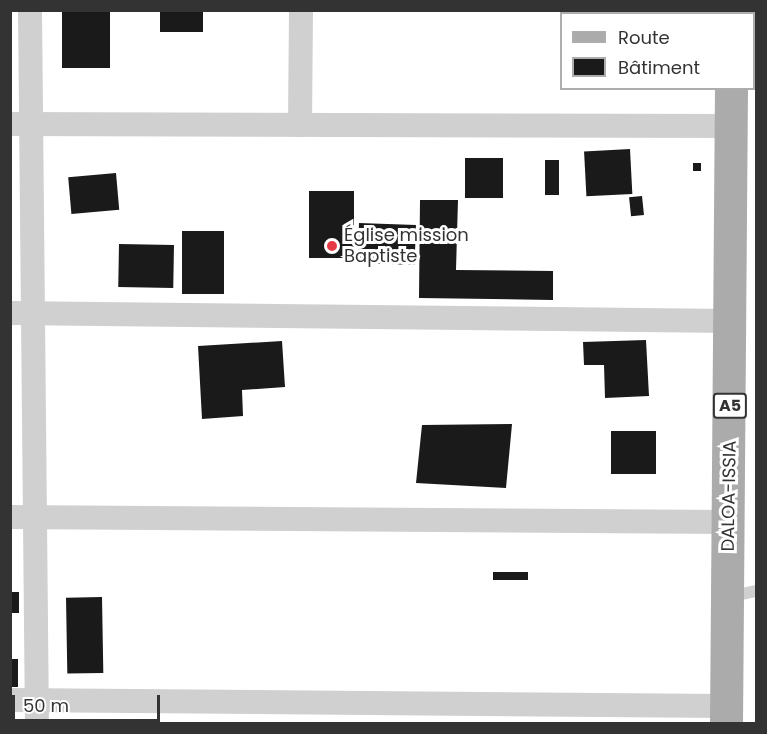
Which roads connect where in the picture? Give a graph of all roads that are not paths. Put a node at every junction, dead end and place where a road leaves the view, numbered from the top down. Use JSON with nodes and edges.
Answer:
{"nodes":[{"id":1,"x":30,"y":10,"type":"edge"},
{"id":2,"x":301,"y":10,"type":"edge"},
{"id":3,"x":731,"y":90,"type":"edge"},
{"id":4,"x":21,"y":124,"type":"edge"},
{"id":5,"x":300,"y":125,"type":"junction"},
{"id":6,"x":732,"y":126,"type":"junction"},
{"id":7,"x":22,"y":313,"type":"edge"},
{"id":8,"x":731,"y":321,"type":"junction"},
{"id":9,"x":10,"y":517,"type":"edge"},
{"id":10,"x":35,"y":517,"type":"junction"},
{"id":11,"x":728,"y":522,"type":"junction"},
{"id":12,"x":747,"y":597,"type":"edge"},
{"id":13,"x":10,"y":700,"type":"edge"},
{"id":14,"x":37,"y":712,"type":"edge"},
{"id":15,"x":726,"y":715,"type":"edge"}],
"edges":[{"from":1,"to":4,"type":"street"},
{"from":2,"to":5,"type":"street"},
{"from":3,"to":6,"type":"main road","name":"DALOA-ISSIA","number":"A5"},
{"from":4,"to":5,"type":"street"},
{"from":4,"to":7,"type":"street"},
{"from":5,"to":6,"type":"street"},
{"from":6,"to":8,"type":"main road","name":"DALOA-ISSIA","number":"A5"},
{"from":7,"to":8,"type":"street"},
{"from":7,"to":10,"type":"street"},
{"from":8,"to":11,"type":"main road","name":"DALOA-ISSIA","number":"A5"},
{"from":9,"to":10,"type":"street"},
{"from":10,"to":11,"type":"street"},
{"from":10,"to":14,"type":"street"},
{"from":11,"to":12,"type":"main road","name":"DALOA-ISSIA","number":"A5"},
{"from":12,"to":15,"type":"main road","name":"DALOA-ISSIA","number":"A5"},
{"from":13,"to":14,"type":"street"},
{"from":14,"to":15,"type":"street"}]}
